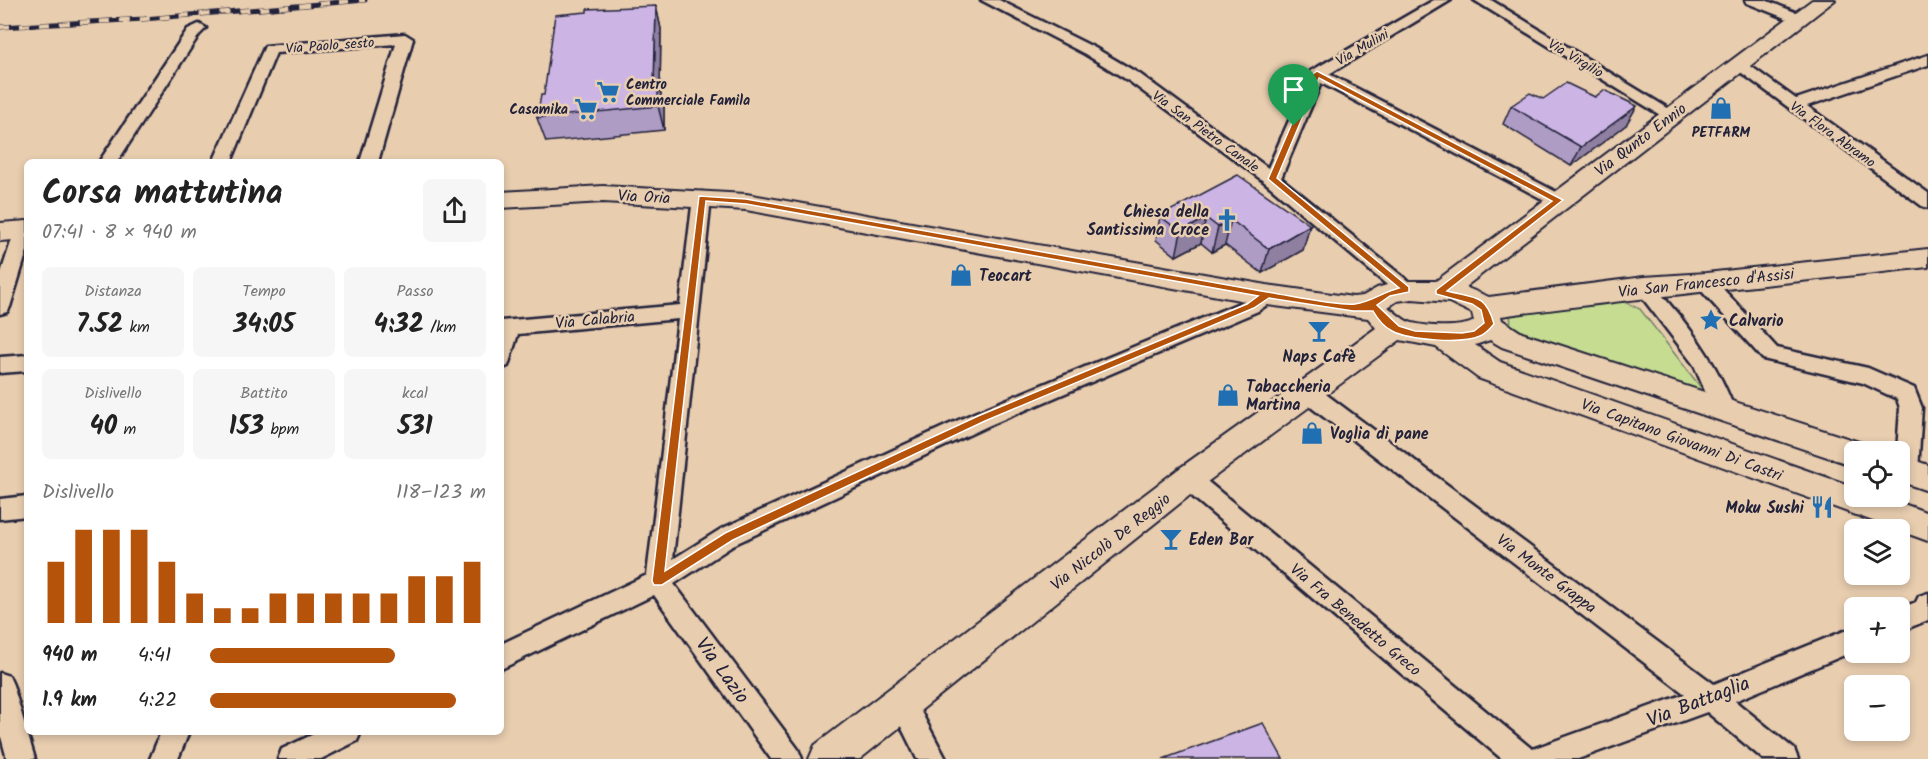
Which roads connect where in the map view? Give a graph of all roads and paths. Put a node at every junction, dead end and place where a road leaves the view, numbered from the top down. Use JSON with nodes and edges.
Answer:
{"nodes":[{"id":1,"x":988,"y":0,"type":"edge"},
{"id":2,"x":1444,"y":0,"type":"edge"},
{"id":3,"x":1481,"y":0,"type":"edge"},
{"id":4,"x":1752,"y":0,"type":"edge"},
{"id":5,"x":1825,"y":0,"type":"edge"},
{"id":6,"x":1800,"y":19,"type":"junction"},
{"id":7,"x":198,"y":28,"type":"dead end"},
{"id":8,"x":1928,"y":60,"type":"edge"},
{"id":9,"x":1739,"y":65,"type":"junction"},
{"id":10,"x":1317,"y":74,"type":"junction"},
{"id":11,"x":1794,"y":105,"type":"junction"},
{"id":12,"x":1671,"y":116,"type":"junction"},
{"id":13,"x":110,"y":159,"type":"edge"},
{"id":14,"x":223,"y":159,"type":"edge"},
{"id":15,"x":370,"y":159,"type":"edge"},
{"id":16,"x":1272,"y":179,"type":"junction"},
{"id":17,"x":1919,"y":188,"type":"edge"},
{"id":18,"x":702,"y":198,"type":"junction"},
{"id":19,"x":504,"y":200,"type":"edge"},
{"id":20,"x":1558,"y":200,"type":"junction"},
{"id":21,"x":1928,"y":202,"type":"edge"},
{"id":22,"x":17,"y":231,"type":"edge"},
{"id":23,"x":1928,"y":258,"type":"edge"},
{"id":24,"x":1706,"y":283,"type":"junction"},
{"id":25,"x":1448,"y":285,"type":"junction"},
{"id":26,"x":1644,"y":288,"type":"junction"},
{"id":27,"x":1406,"y":290,"type":"junction"},
{"id":28,"x":1267,"y":295,"type":"junction"},
{"id":29,"x":0,"y":307,"type":"edge"},
{"id":30,"x":689,"y":311,"type":"junction"},
{"id":31,"x":1374,"y":312,"type":"junction"},
{"id":32,"x":1487,"y":316,"type":"junction"},
{"id":33,"x":505,"y":327,"type":"edge"},
{"id":34,"x":1443,"y":337,"type":"junction"},
{"id":35,"x":24,"y":363,"type":"edge"},
{"id":36,"x":0,"y":365,"type":"edge"},
{"id":37,"x":1307,"y":392,"type":"junction"},
{"id":38,"x":1724,"y":411,"type":"junction"},
{"id":39,"x":1844,"y":450,"type":"edge"},
{"id":40,"x":1911,"y":472,"type":"edge"},
{"id":41,"x":1188,"y":479,"type":"junction"},
{"id":42,"x":24,"y":506,"type":"edge"},
{"id":43,"x":0,"y":509,"type":"edge"},
{"id":44,"x":1928,"y":527,"type":"edge"},
{"id":45,"x":658,"y":581,"type":"junction"},
{"id":46,"x":1928,"y":604,"type":"edge"},
{"id":47,"x":1910,"y":616,"type":"edge"},
{"id":48,"x":1844,"y":643,"type":"edge"},
{"id":49,"x":504,"y":656,"type":"edge"},
{"id":50,"x":0,"y":685,"type":"edge"},
{"id":51,"x":1711,"y":698,"type":"junction"},
{"id":52,"x":902,"y":702,"type":"junction"},
{"id":53,"x":174,"y":735,"type":"edge"},
{"id":54,"x":341,"y":735,"type":"edge"},
{"id":55,"x":21,"y":759,"type":"edge"},
{"id":56,"x":164,"y":759,"type":"edge"},
{"id":57,"x":292,"y":759,"type":"edge"},
{"id":58,"x":788,"y":759,"type":"edge"},
{"id":59,"x":829,"y":759,"type":"edge"},
{"id":60,"x":932,"y":759,"type":"edge"},
{"id":61,"x":1524,"y":759,"type":"edge"},
{"id":62,"x":1540,"y":759,"type":"edge"},
{"id":63,"x":1784,"y":759,"type":"edge"}],
"edges":[{"from":1,"to":16,"type":"street","name":"Via San Pietro Canale"},
{"from":2,"to":10,"type":"street","name":"Via Mulini"},
{"from":3,"to":12,"type":"street","name":"Via Virgilio"},
{"from":4,"to":6,"type":"street"},
{"from":5,"to":6,"type":"main road","name":"Via Qunto Ennio"},
{"from":6,"to":9,"type":"main road","name":"Via Qunto Ennio"},
{"from":7,"to":13,"type":"street"},
{"from":8,"to":11,"type":"street"},
{"from":9,"to":11,"type":"street","name":"Via Flora Abramo"},
{"from":9,"to":12,"type":"main road","name":"Via Qunto Ennio"},
{"from":10,"to":16,"type":"street","name":"Via Mulini"},
{"from":10,"to":20,"type":"street"},
{"from":11,"to":17,"type":"street","name":"Via Flora Abramo"},
{"from":12,"to":20,"type":"main road","name":"Via Qunto Ennio"},
{"from":14,"to":15,"type":"street","name":"Via Paolo sesto"},
{"from":16,"to":27,"type":"street","name":"Via San Pietro Canale"},
{"from":17,"to":21,"type":"street","name":"Via Flora Abramo"},
{"from":18,"to":19,"type":"main road","name":"Via Oria"},
{"from":18,"to":28,"type":"main road","name":"Via Oria"},
{"from":18,"to":30,"type":"street"},
{"from":20,"to":25,"type":"main road","name":"Via Qunto Ennio"},
{"from":22,"to":29,"type":"street"},
{"from":23,"to":24,"type":"main road","name":"Via San Francesco d'Assisi"},
{"from":24,"to":26,"type":"main road","name":"Via San Francesco d'Assisi"},
{"from":24,"to":40,"type":"street"},
{"from":25,"to":27,"type":"main road"},
{"from":25,"to":32,"type":"main road"},
{"from":26,"to":32,"type":"main road","name":"Via San Francesco d'Assisi"},
{"from":26,"to":38,"type":"street"},
{"from":27,"to":31,"type":"main road","name":"Via Niccolò De Reggio"},
{"from":28,"to":31,"type":"main road","name":"Via Oria"},
{"from":28,"to":45,"type":"street"},
{"from":30,"to":33,"type":"street","name":"Via Calabria"},
{"from":30,"to":45,"type":"street"},
{"from":31,"to":34,"type":"main road","name":"Via Oria"},
{"from":31,"to":37,"type":"main road","name":"Via Niccolò De Reggio"},
{"from":32,"to":34,"type":"main road","name":"Via San Francesco d'Assisi"},
{"from":32,"to":38,"type":"main road"},
{"from":34,"to":44,"type":"main road","name":"Via Capitano Giovanni Di Castri"},
{"from":35,"to":36,"type":"street"},
{"from":37,"to":41,"type":"main road","name":"Via Niccolò De Reggio"},
{"from":37,"to":51,"type":"street","name":"Via Monte Grappa"},
{"from":38,"to":39,"type":"main road"},
{"from":41,"to":52,"type":"main road","name":"Via Niccolò De Reggio"},
{"from":41,"to":61,"type":"street","name":"Via Fra Benedetto Greco"},
{"from":42,"to":43,"type":"street"},
{"from":45,"to":49,"type":"street"},
{"from":45,"to":58,"type":"street","name":"Via Lazio"},
{"from":46,"to":47,"type":"street"},
{"from":48,"to":51,"type":"street","name":"Via Battaglia"},
{"from":50,"to":55,"type":"street"},
{"from":51,"to":62,"type":"street","name":"Via Battaglia"},
{"from":51,"to":63,"type":"street","name":"Via Monte Grappa"},
{"from":52,"to":59,"type":"main road","name":"Via Niccolò De Reggio"},
{"from":52,"to":60,"type":"street"},
{"from":53,"to":56,"type":"street"},
{"from":54,"to":57,"type":"street"}]}
